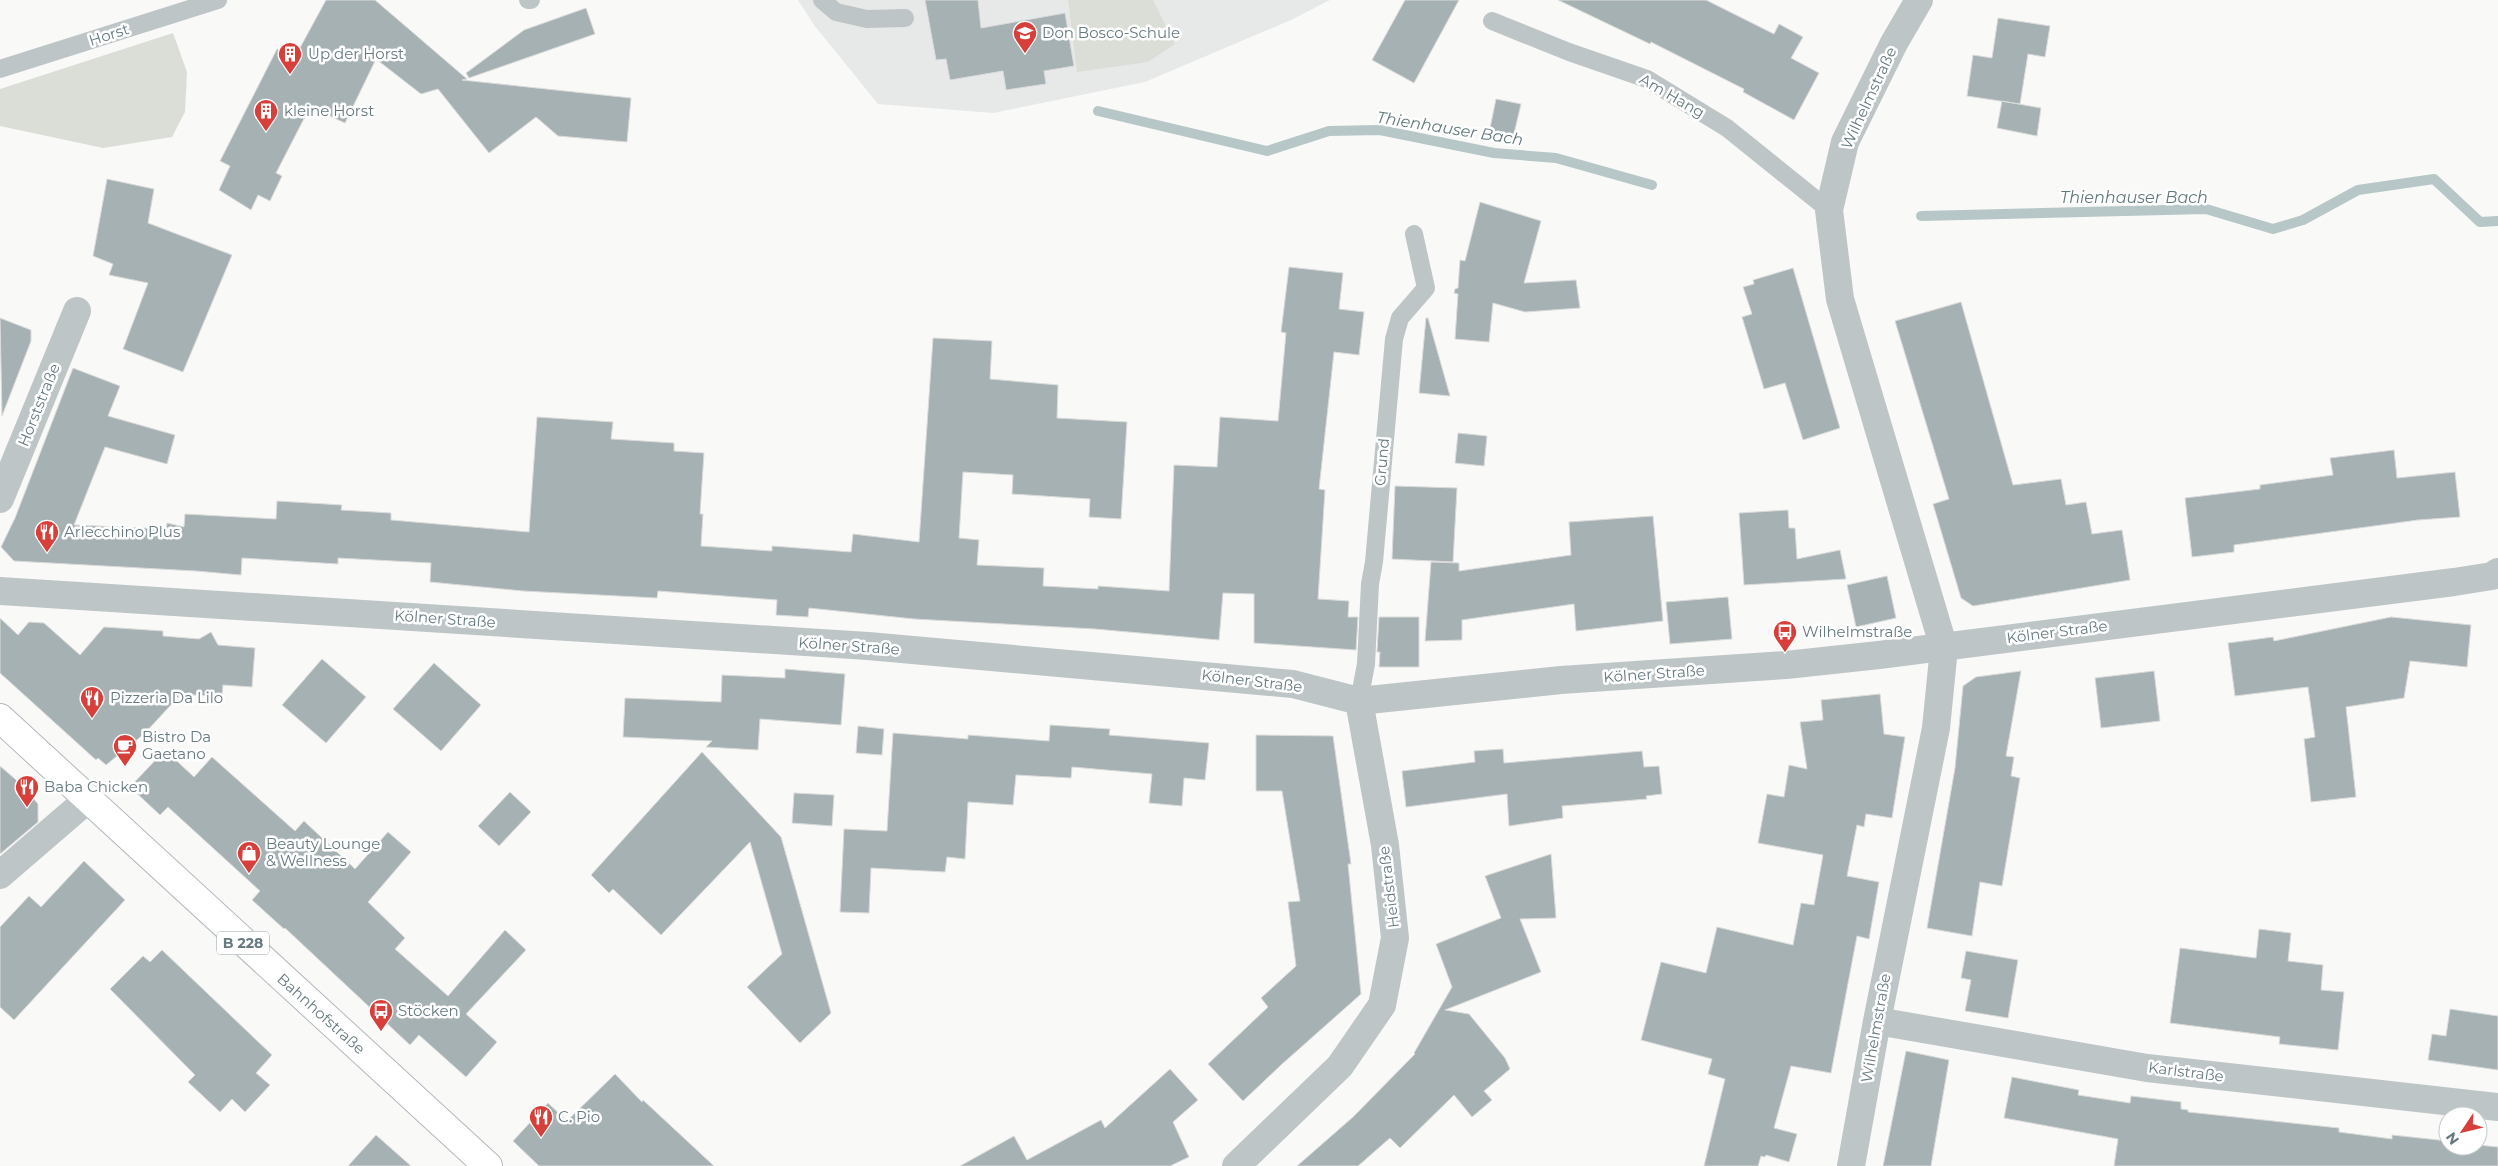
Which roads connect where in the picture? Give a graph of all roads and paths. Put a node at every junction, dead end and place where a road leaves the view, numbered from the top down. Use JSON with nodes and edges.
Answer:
{"nodes":[{"id":1,"x":218,"y":0,"type":"edge"},
{"id":2,"x":822,"y":0,"type":"edge"},
{"id":3,"x":1919,"y":0,"type":"edge"},
{"id":4,"x":905,"y":18,"type":"dead end"},
{"id":5,"x":1492,"y":21,"type":"dead end"},
{"id":6,"x":0,"y":69,"type":"edge"},
{"id":7,"x":1829,"y":210,"type":"junction"},
{"id":8,"x":1414,"y":234,"type":"dead end"},
{"id":9,"x":77,"y":311,"type":"dead end"},
{"id":10,"x":0,"y":499,"type":"edge"},
{"id":11,"x":2496,"y":577,"type":"edge"},
{"id":12,"x":0,"y":591,"type":"edge"},
{"id":13,"x":1944,"y":648,"type":"junction"},
{"id":14,"x":1359,"y":701,"type":"junction"},
{"id":15,"x":0,"y":718,"type":"edge"},
{"id":16,"x":87,"y":800,"type":"junction"},
{"id":17,"x":0,"y":875,"type":"edge"},
{"id":18,"x":1877,"y":1022,"type":"junction"},
{"id":19,"x":2498,"y":1107,"type":"edge"},
{"id":20,"x":488,"y":1166,"type":"edge"},
{"id":21,"x":1236,"y":1166,"type":"edge"},
{"id":22,"x":1851,"y":1166,"type":"edge"}],
"edges":[{"from":1,"to":6,"type":"lane","name":"Horst"},
{"from":2,"to":4,"type":"lane"},
{"from":3,"to":7,"type":"street","name":"Wilhelmstraße"},
{"from":5,"to":7,"type":"lane","name":"Am Hang"},
{"from":7,"to":13,"type":"street","name":"Wilhelmstraße"},
{"from":8,"to":14,"type":"lane","name":"Grund"},
{"from":9,"to":10,"type":"street","name":"Horststraße"},
{"from":11,"to":13,"type":"street","name":"Kölner Straße"},
{"from":12,"to":14,"type":"street","name":"Kölner Straße"},
{"from":13,"to":14,"type":"street","name":"Kölner Straße"},
{"from":13,"to":18,"type":"street","name":"Wilhelmstraße"},
{"from":14,"to":21,"type":"street","name":"Heidstraße"},
{"from":15,"to":16,"type":"main road","name":"Bahnhofstraße","number":"B 228"},
{"from":16,"to":17,"type":"street"},
{"from":16,"to":20,"type":"main road","name":"Bahnhofstraße","number":"B 228"},
{"from":18,"to":19,"type":"street","name":"Karlstraße"},
{"from":18,"to":22,"type":"street","name":"Wilhelmstraße"}]}
